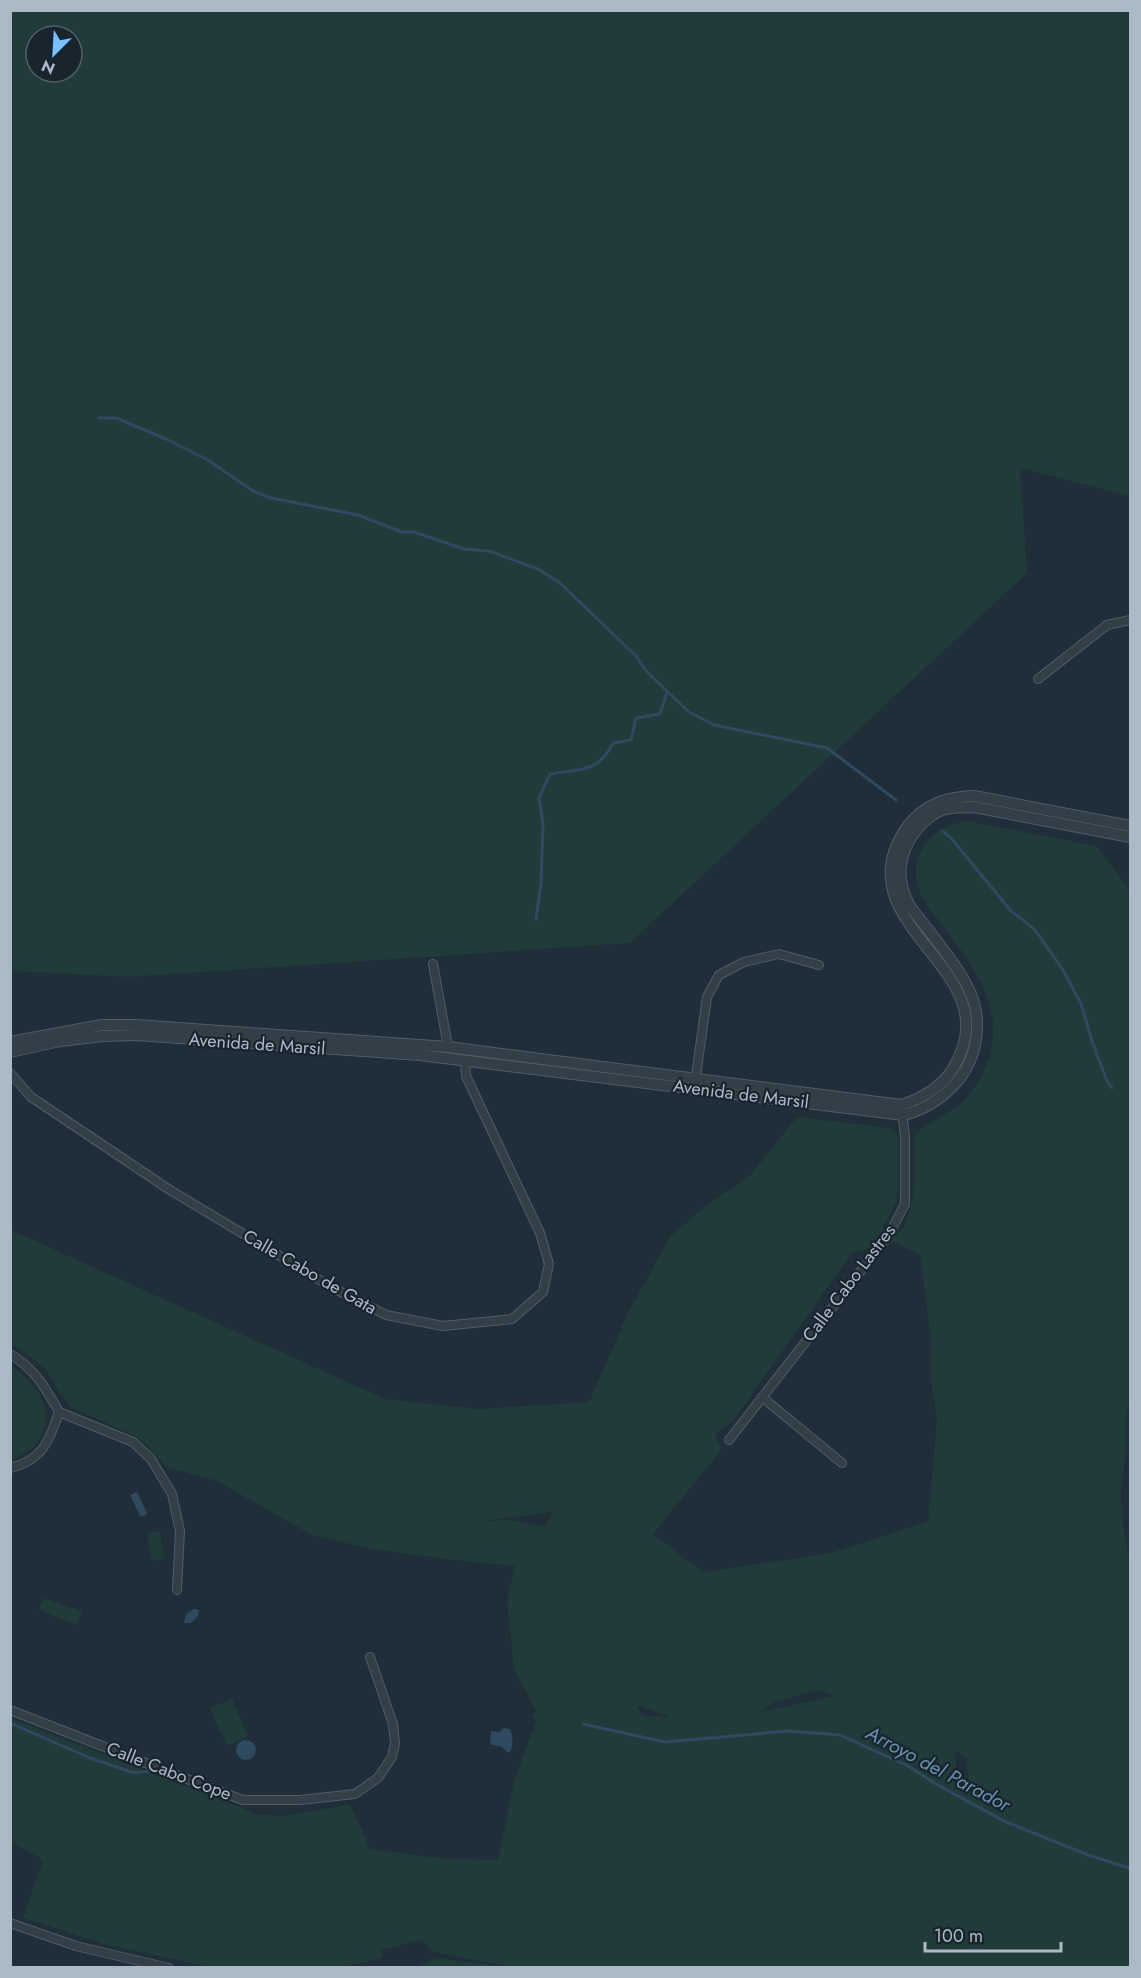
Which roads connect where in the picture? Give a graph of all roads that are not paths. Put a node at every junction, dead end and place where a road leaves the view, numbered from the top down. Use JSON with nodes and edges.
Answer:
{"nodes":[{"id":1,"x":1131,"y":620,"type":"edge"},
{"id":2,"x":1038,"y":679,"type":"dead end"},
{"id":3,"x":1131,"y":826,"type":"edge"},
{"id":4,"x":1131,"y":837,"type":"edge"},
{"id":5,"x":433,"y":964,"type":"dead end"},
{"id":6,"x":819,"y":965,"type":"dead end"},
{"id":7,"x":10,"y":1042,"type":"edge"},
{"id":8,"x":448,"y":1047,"type":"junction"},
{"id":9,"x":10,"y":1052,"type":"edge"},
{"id":10,"x":465,"y":1060,"type":"junction"},
{"id":11,"x":10,"y":1073,"type":"edge"},
{"id":12,"x":695,"y":1083,"type":"junction"},
{"id":13,"x":902,"y":1110,"type":"junction"},
{"id":14,"x":10,"y":1354,"type":"edge"},
{"id":15,"x":762,"y":1397,"type":"junction"},
{"id":16,"x":59,"y":1412,"type":"junction"},
{"id":17,"x":729,"y":1440,"type":"dead end"},
{"id":18,"x":842,"y":1463,"type":"dead end"},
{"id":19,"x":10,"y":1468,"type":"edge"},
{"id":20,"x":177,"y":1590,"type":"dead end"},
{"id":21,"x":370,"y":1657,"type":"dead end"},
{"id":22,"x":10,"y":1710,"type":"edge"},
{"id":23,"x":10,"y":1923,"type":"edge"},
{"id":24,"x":169,"y":1968,"type":"edge"}],
"edges":[{"from":1,"to":2,"type":"street"},
{"from":3,"to":13,"type":"street"},
{"from":4,"to":13,"type":"street","name":"Avenida de Marsil"},
{"from":5,"to":8,"type":"street"},
{"from":6,"to":12,"type":"street"},
{"from":7,"to":8,"type":"street","name":"Avenida de Marsil"},
{"from":8,"to":12,"type":"street","name":"Avenida de Marsil"},
{"from":9,"to":10,"type":"street","name":"Avenida de Marsil"},
{"from":10,"to":11,"type":"street","name":"Calle Cabo de Gata"},
{"from":10,"to":12,"type":"street","name":"Avenida de Marsil"},
{"from":12,"to":13,"type":"street","name":"Avenida de Marsil"},
{"from":13,"to":15,"type":"street","name":"Calle Cabo Lastres"},
{"from":14,"to":16,"type":"street"},
{"from":15,"to":17,"type":"street","name":"Calle Cabo Lastres"},
{"from":15,"to":18,"type":"street"},
{"from":16,"to":19,"type":"street"},
{"from":16,"to":20,"type":"street"},
{"from":21,"to":22,"type":"street","name":"Calle Cabo Cope"},
{"from":23,"to":24,"type":"street"}]}
